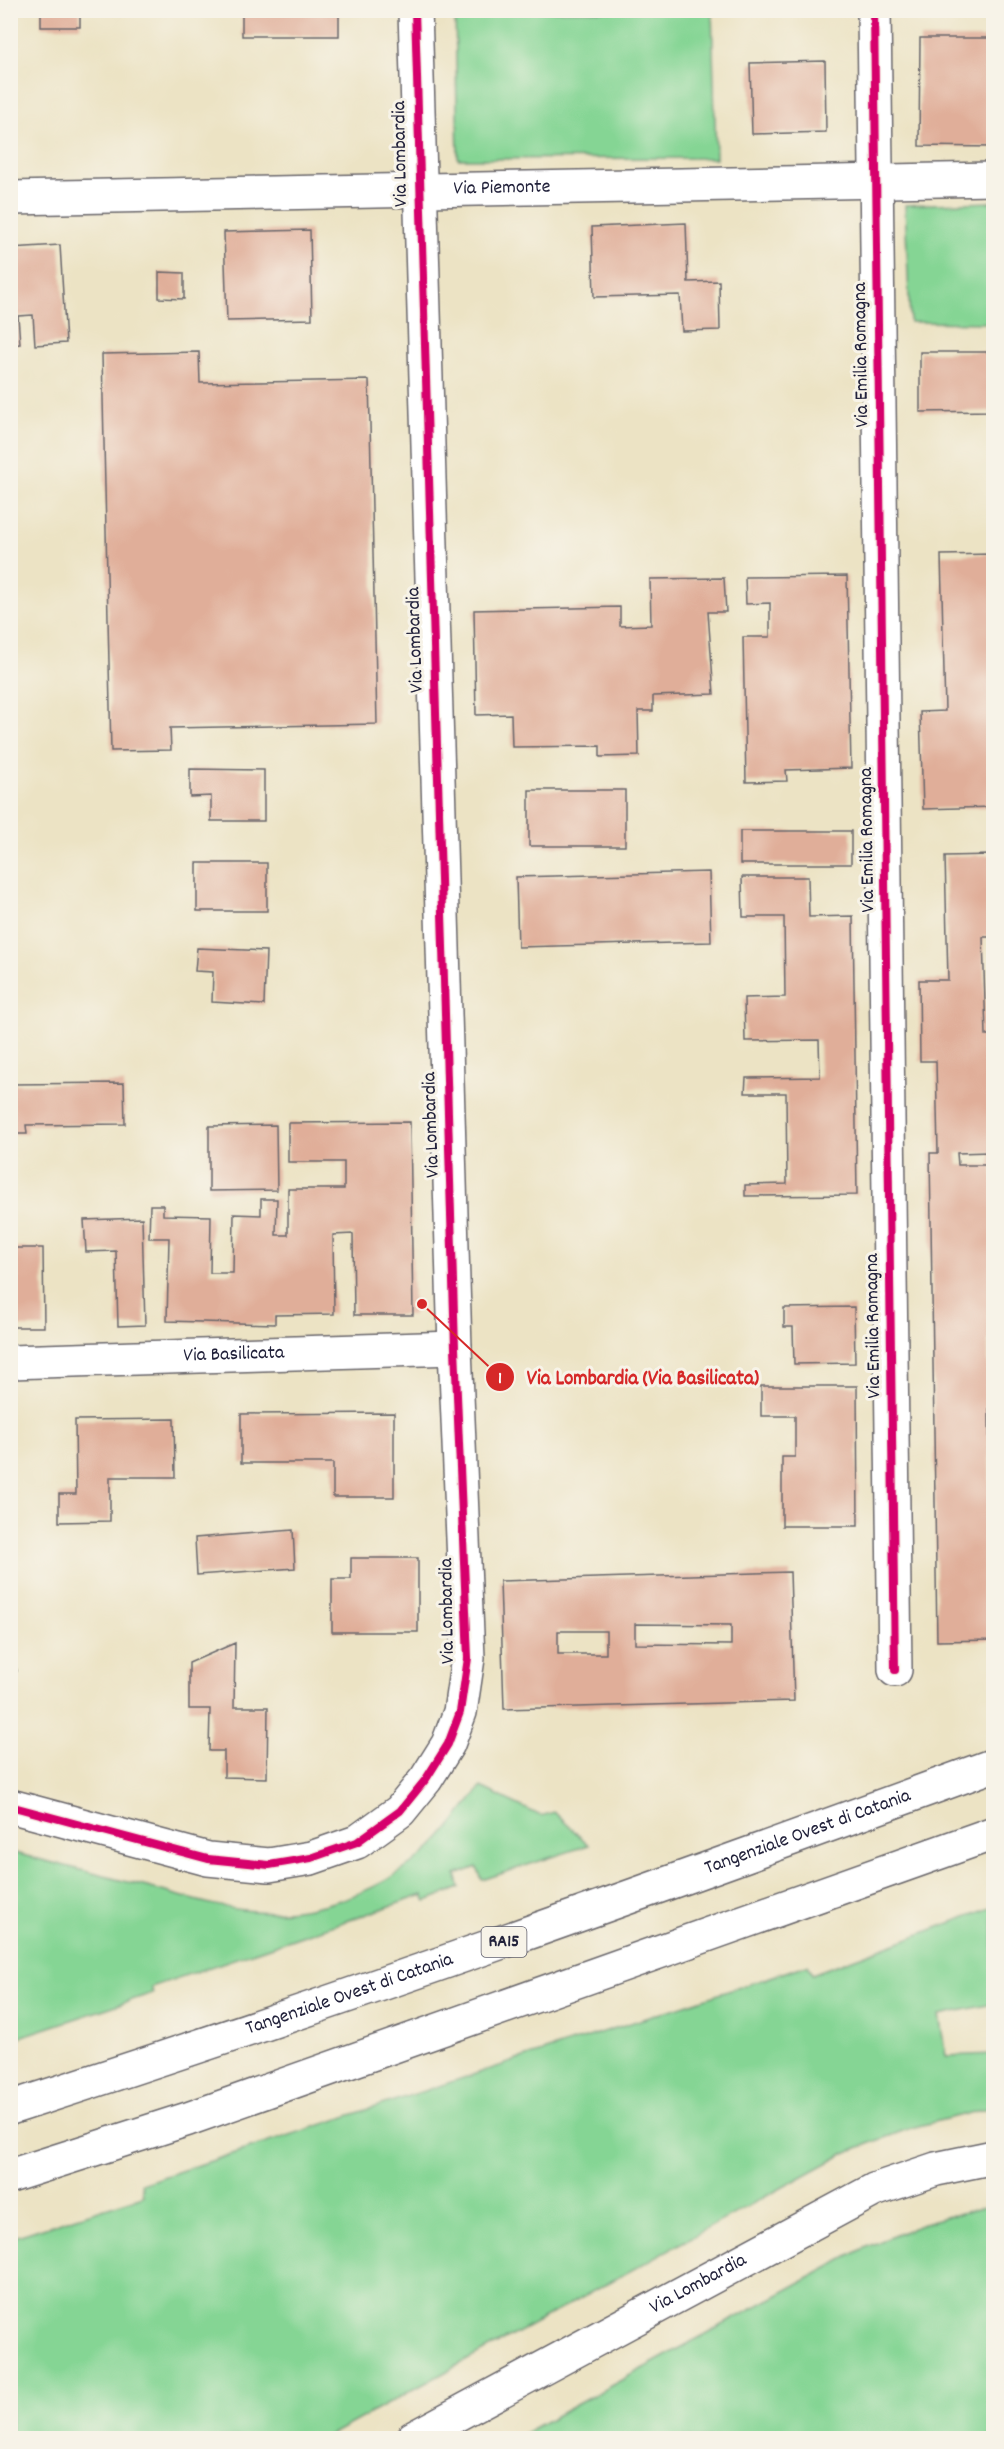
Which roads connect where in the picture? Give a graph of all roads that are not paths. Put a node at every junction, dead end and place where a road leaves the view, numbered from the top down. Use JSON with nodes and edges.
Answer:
{"nodes":[{"id":1,"x":415,"y":10,"type":"edge"},
{"id":2,"x":874,"y":10,"type":"edge"},
{"id":3,"x":993,"y":179,"type":"edge"},
{"id":4,"x":876,"y":181,"type":"junction"},
{"id":5,"x":419,"y":190,"type":"junction"},
{"id":6,"x":10,"y":198,"type":"edge"},
{"id":7,"x":455,"y":1348,"type":"junction"},
{"id":8,"x":10,"y":1362,"type":"edge"},
{"id":9,"x":895,"y":1670,"type":"dead end"},
{"id":10,"x":993,"y":1765,"type":"edge"},
{"id":11,"x":10,"y":1806,"type":"edge"},
{"id":12,"x":993,"y":1833,"type":"edge"},
{"id":13,"x":10,"y":2108,"type":"edge"},
{"id":14,"x":993,"y":2157,"type":"edge"},
{"id":15,"x":10,"y":2176,"type":"edge"},
{"id":16,"x":413,"y":2439,"type":"edge"}],
"edges":[{"from":1,"to":5,"type":"main road","name":"Via Lombardia"},
{"from":2,"to":4,"type":"main road","name":"Via Emilia Romagna"},
{"from":3,"to":4,"type":"main road","name":"Via Piemonte"},
{"from":4,"to":5,"type":"main road","name":"Via Piemonte"},
{"from":4,"to":9,"type":"main road","name":"Via Emilia Romagna"},
{"from":5,"to":6,"type":"main road","name":"Via Piemonte"},
{"from":5,"to":7,"type":"main road","name":"Via Lombardia"},
{"from":7,"to":8,"type":"main road","name":"Via Basilicata"},
{"from":7,"to":11,"type":"main road","name":"Via Lombardia"},
{"from":10,"to":13,"type":"main road","name":"Tangenziale Ovest di Catania","number":"RA15"},
{"from":12,"to":15,"type":"main road"},
{"from":14,"to":16,"type":"main road","name":"Via Lombardia"}]}
